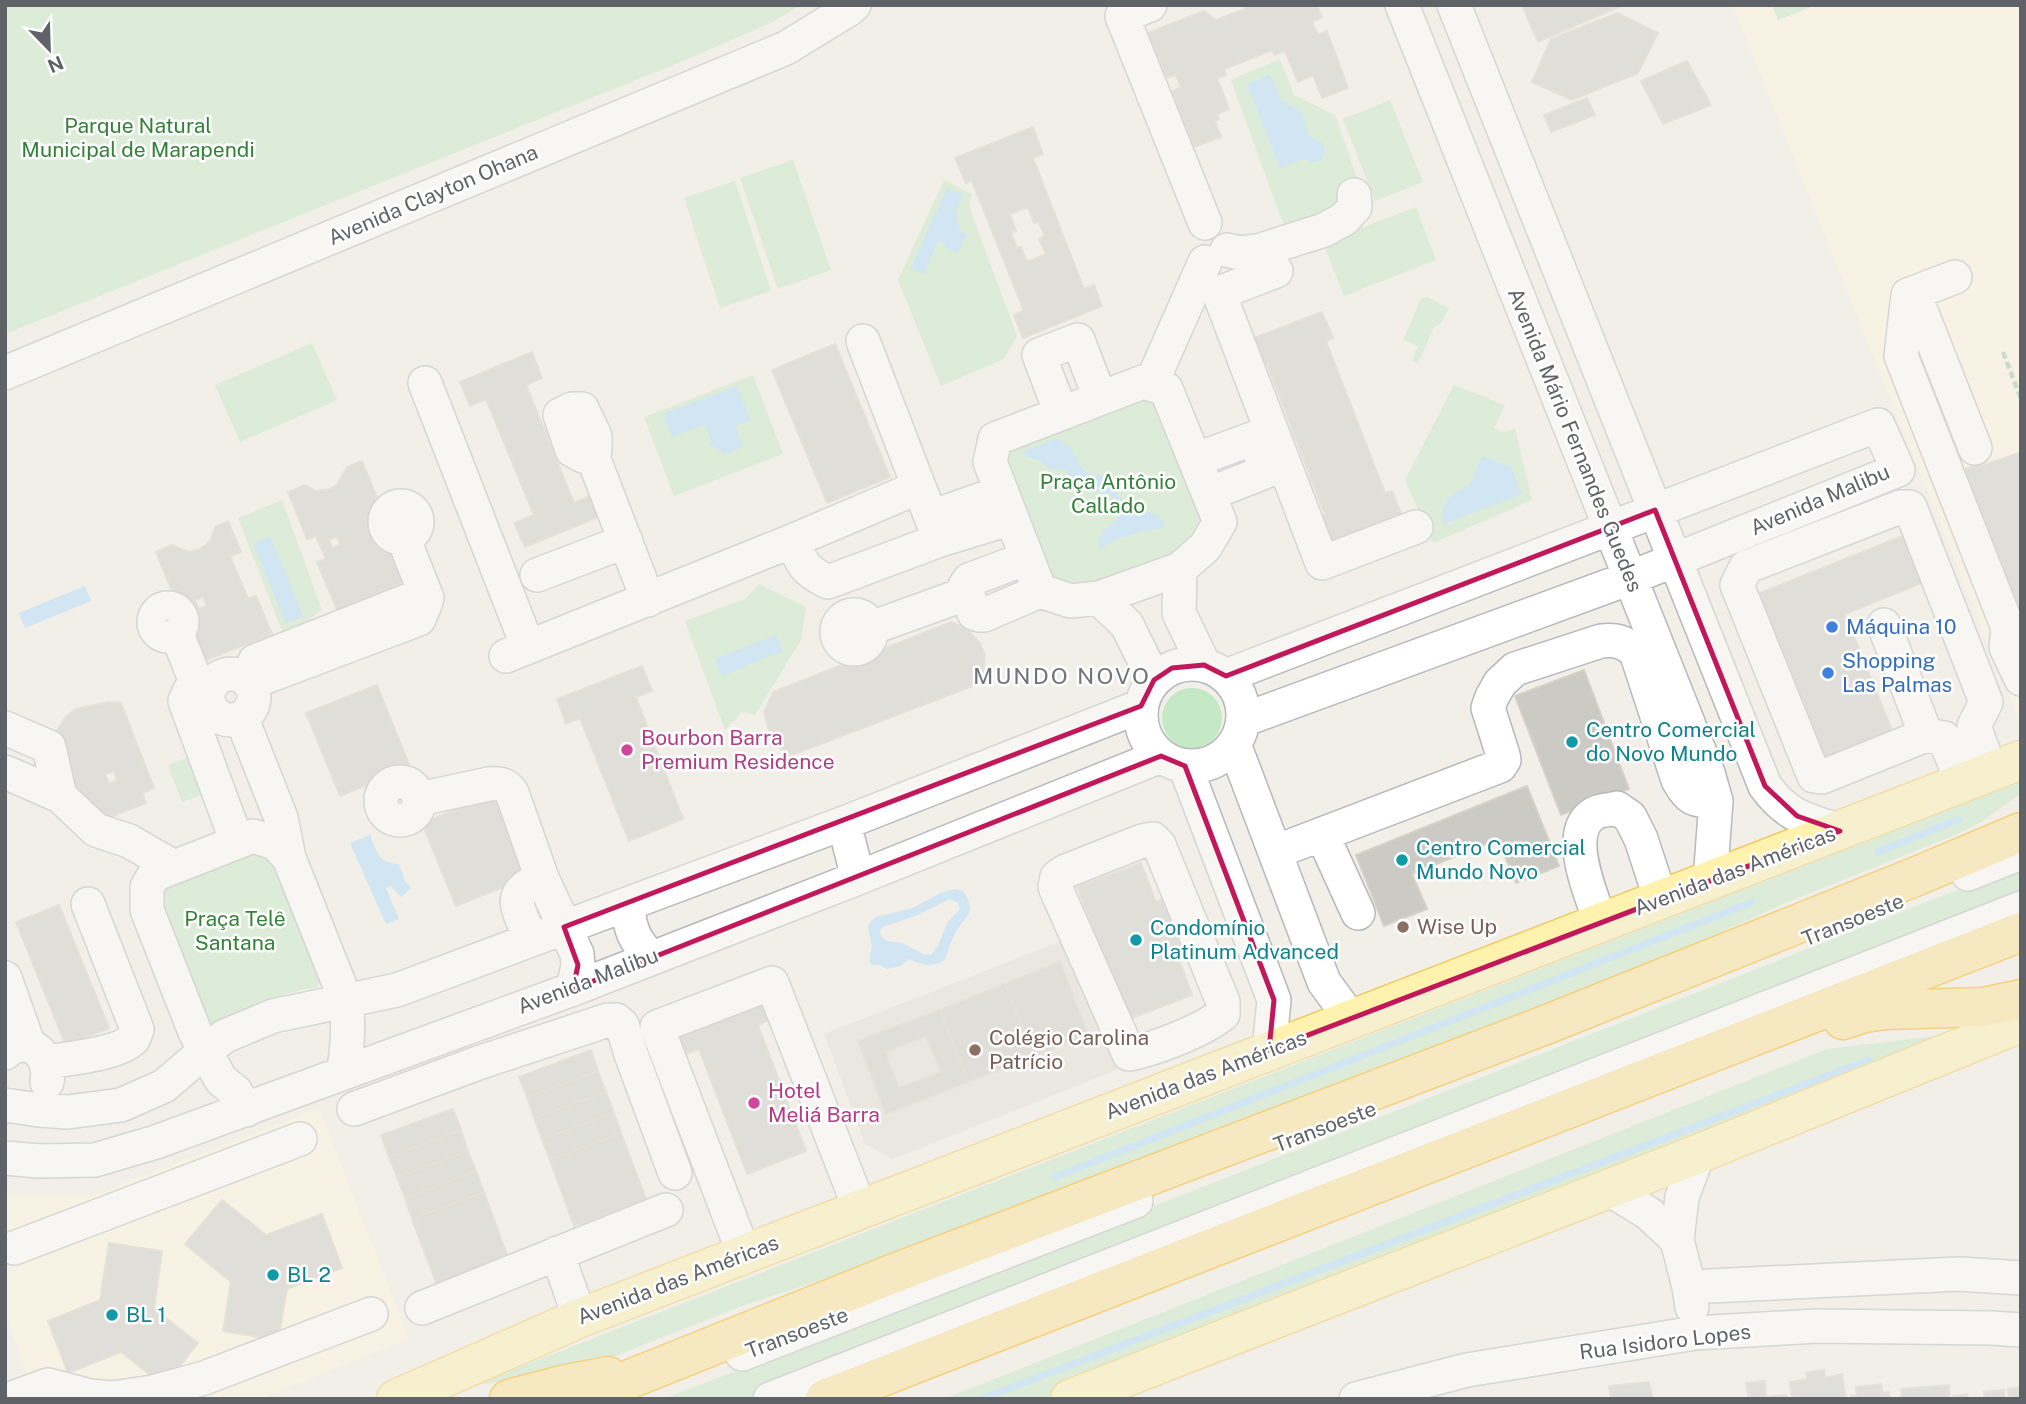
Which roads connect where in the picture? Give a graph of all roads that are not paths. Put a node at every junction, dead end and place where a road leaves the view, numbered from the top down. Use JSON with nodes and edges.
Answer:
{"nodes":[{"id":1,"x":854,"y":5,"type":"edge"},
{"id":2,"x":1150,"y":5,"type":"edge"},
{"id":3,"x":1402,"y":5,"type":"edge"},
{"id":4,"x":1454,"y":5,"type":"edge"},
{"id":5,"x":1354,"y":195,"type":"dead end"},
{"id":6,"x":1216,"y":256,"type":"junction"},
{"id":7,"x":1276,"y":271,"type":"dead end"},
{"id":8,"x":1955,"y":277,"type":"dead end"},
{"id":9,"x":1914,"y":293,"type":"junction"},
{"id":10,"x":863,"y":341,"type":"dead end"},
{"id":11,"x":5,"y":373,"type":"edge"},
{"id":12,"x":425,"y":383,"type":"dead end"},
{"id":13,"x":1151,"y":384,"type":"junction"},
{"id":14,"x":1100,"y":398,"type":"junction"},
{"id":15,"x":1061,"y":413,"type":"junction"},
{"id":16,"x":1261,"y":429,"type":"junction"},
{"id":17,"x":1930,"y":430,"type":"junction"},
{"id":18,"x":1887,"y":447,"type":"junction"},
{"id":19,"x":1975,"y":448,"type":"dead end"},
{"id":20,"x":591,"y":452,"type":"dead end"},
{"id":21,"x":1195,"y":460,"type":"junction"},
{"id":22,"x":1277,"y":471,"type":"junction"},
{"id":23,"x":1209,"y":494,"type":"junction"},
{"id":24,"x":1007,"y":505,"type":"junction"},
{"id":25,"x":1655,"y":510,"type":"junction"},
{"id":26,"x":930,"y":514,"type":"junction"},
{"id":27,"x":1416,"y":527,"type":"dead end"},
{"id":28,"x":1611,"y":527,"type":"junction"},
{"id":29,"x":403,"y":537,"type":"dead end"},
{"id":30,"x":626,"y":541,"type":"junction"},
{"id":31,"x":793,"y":541,"type":"junction"},
{"id":32,"x":1027,"y":558,"type":"junction"},
{"id":33,"x":1675,"y":560,"type":"junction"},
{"id":34,"x":1180,"y":569,"type":"junction"},
{"id":35,"x":537,"y":576,"type":"dead end"},
{"id":36,"x":1630,"y":579,"type":"junction"},
{"id":37,"x":1040,"y":591,"type":"junction"},
{"id":38,"x":968,"y":593,"type":"junction"},
{"id":39,"x":1099,"y":598,"type":"junction"},
{"id":40,"x":648,"y":600,"type":"junction"},
{"id":41,"x":1884,"y":625,"type":"dead end"},
{"id":42,"x":871,"y":628,"type":"dead end"},
{"id":43,"x":177,"y":634,"type":"dead end"},
{"id":44,"x":1215,"y":671,"type":"junction"},
{"id":45,"x":2021,"y":679,"type":"edge"},
{"id":46,"x":1148,"y":693,"type":"junction"},
{"id":47,"x":213,"y":702,"type":"junction"},
{"id":48,"x":5,"y":728,"type":"edge"},
{"id":49,"x":1238,"y":732,"type":"junction"},
{"id":50,"x":1926,"y":735,"type":"junction"},
{"id":51,"x":1173,"y":761,"type":"junction"},
{"id":52,"x":5,"y":772,"type":"edge"},
{"id":53,"x":1992,"y":772,"type":"edge"},
{"id":54,"x":60,"y":796,"type":"junction"},
{"id":55,"x":419,"y":799,"type":"dead end"},
{"id":56,"x":1716,"y":801,"type":"junction"},
{"id":57,"x":2021,"y":807,"type":"edge"},
{"id":58,"x":844,"y":823,"type":"junction"},
{"id":59,"x":1840,"y":831,"type":"junction"},
{"id":60,"x":2021,"y":832,"type":"edge"},
{"id":61,"x":1322,"y":834,"type":"junction"},
{"id":62,"x":245,"y":839,"type":"junction"},
{"id":63,"x":1275,"y":852,"type":"junction"},
{"id":64,"x":2021,"y":853,"type":"edge"},
{"id":65,"x":289,"y":858,"type":"junction"},
{"id":66,"x":174,"y":867,"type":"junction"},
{"id":67,"x":1917,"y":876,"type":"junction"},
{"id":68,"x":858,"y":877,"type":"junction"},
{"id":69,"x":542,"y":878,"type":"junction"},
{"id":70,"x":1710,"y":881,"type":"junction"},
{"id":71,"x":1661,"y":900,"type":"junction"},
{"id":72,"x":88,"y":904,"type":"dead end"},
{"id":73,"x":627,"y":905,"type":"junction"},
{"id":74,"x":2021,"y":908,"type":"edge"},
{"id":75,"x":1358,"y":914,"type":"dead end"},
{"id":76,"x":1601,"y":923,"type":"junction"},
{"id":77,"x":564,"y":927,"type":"junction"},
{"id":78,"x":2021,"y":932,"type":"edge"},
{"id":79,"x":531,"y":940,"type":"junction"},
{"id":80,"x":650,"y":957,"type":"junction"},
{"id":81,"x":1257,"y":957,"type":"junction"},
{"id":82,"x":1211,"y":974,"type":"junction"},
{"id":83,"x":5,"y":978,"type":"edge"},
{"id":84,"x":573,"y":989,"type":"junction"},
{"id":85,"x":2021,"y":999,"type":"edge"},
{"id":86,"x":346,"y":1000,"type":"junction"},
{"id":87,"x":1351,"y":1018,"type":"junction"},
{"id":88,"x":2021,"y":1023,"type":"edge"},
{"id":89,"x":465,"y":1027,"type":"junction"},
{"id":90,"x":1772,"y":1028,"type":"junction"},
{"id":91,"x":1269,"y":1050,"type":"junction"},
{"id":92,"x":205,"y":1051,"type":"junction"},
{"id":93,"x":27,"y":1054,"type":"edge"},
{"id":94,"x":478,"y":1063,"type":"junction"},
{"id":95,"x":342,"y":1073,"type":"junction"},
{"id":96,"x":5,"y":1105,"type":"edge"},
{"id":97,"x":39,"y":1110,"type":"junction"},
{"id":98,"x":246,"y":1110,"type":"junction"},
{"id":99,"x":354,"y":1110,"type":"dead end"},
{"id":100,"x":300,"y":1139,"type":"dead end"},
{"id":101,"x":1698,"y":1154,"type":"junction"},
{"id":102,"x":5,"y":1158,"type":"edge"},
{"id":103,"x":95,"y":1160,"type":"junction"},
{"id":104,"x":675,"y":1173,"type":"dead end"},
{"id":105,"x":1607,"y":1188,"type":"junction"},
{"id":106,"x":860,"y":1209,"type":"junction"},
{"id":107,"x":666,"y":1210,"type":"dead end"},
{"id":108,"x":109,"y":1211,"type":"junction"},
{"id":109,"x":1676,"y":1240,"type":"junction"},
{"id":110,"x":14,"y":1248,"type":"dead end"},
{"id":111,"x":557,"y":1253,"type":"junction"},
{"id":112,"x":744,"y":1254,"type":"junction"},
{"id":113,"x":2021,"y":1278,"type":"edge"},
{"id":114,"x":1689,"y":1287,"type":"junction"},
{"id":115,"x":422,"y":1308,"type":"dead end"},
{"id":116,"x":371,"y":1314,"type":"dead end"},
{"id":117,"x":580,"y":1318,"type":"junction"},
{"id":118,"x":2021,"y":1331,"type":"edge"},
{"id":119,"x":1695,"y":1334,"type":"junction"},
{"id":120,"x":633,"y":1387,"type":"edge"},
{"id":121,"x":5,"y":1391,"type":"edge"},
{"id":122,"x":9,"y":1399,"type":"edge"},
{"id":123,"x":396,"y":1399,"type":"edge"},
{"id":124,"x":509,"y":1399,"type":"edge"},
{"id":125,"x":580,"y":1399,"type":"edge"},
{"id":126,"x":770,"y":1399,"type":"edge"},
{"id":127,"x":825,"y":1399,"type":"edge"},
{"id":128,"x":1070,"y":1399,"type":"edge"},
{"id":129,"x":1356,"y":1399,"type":"edge"}],
"edges":[{"from":1,"to":11,"type":"street","name":"Avenida Clayton Ohana"},
{"from":2,"to":6,"type":"street"},
{"from":3,"to":28,"type":"street","name":"Avenida Mário Fernandes Guedes"},
{"from":4,"to":25,"type":"street"},
{"from":5,"to":6,"type":"street"},
{"from":6,"to":13,"type":"street"},
{"from":7,"to":16,"type":"street"},
{"from":8,"to":9,"type":"street"},
{"from":9,"to":17,"type":"street"},
{"from":9,"to":19,"type":"street"},
{"from":10,"to":26,"type":"street"},
{"from":12,"to":40,"type":"street"},
{"from":13,"to":14,"type":"street"},
{"from":13,"to":21,"type":"street"},
{"from":14,"to":15,"type":"street"},
{"from":14,"to":15,"type":"street"},
{"from":15,"to":24,"type":"street"},
{"from":16,"to":21,"type":"street"},
{"from":16,"to":22,"type":"street"},
{"from":17,"to":18,"type":"street"},
{"from":17,"to":45,"type":"street"},
{"from":18,"to":25,"type":"street","name":"Avenida Malibu"},
{"from":18,"to":33,"type":"street","name":"Avenida Malibu"},
{"from":20,"to":30,"type":"street"},
{"from":21,"to":23,"type":"street"},
{"from":22,"to":23,"type":"street"},
{"from":22,"to":27,"type":"street"},
{"from":23,"to":34,"type":"street"},
{"from":24,"to":26,"type":"street"},
{"from":24,"to":32,"type":"street"},
{"from":25,"to":28,"type":"street","name":"Avenida Malibu"},
{"from":25,"to":33,"type":"street"},
{"from":26,"to":31,"type":"street"},
{"from":26,"to":31,"type":"street"},
{"from":28,"to":36,"type":"street","name":"Avenida Mário Fernandes Guedes"},
{"from":28,"to":44,"type":"street","name":"Avenida Malibu"},
{"from":29,"to":47,"type":"street"},
{"from":30,"to":35,"type":"street"},
{"from":30,"to":40,"type":"street"},
{"from":31,"to":40,"type":"street"},
{"from":32,"to":37,"type":"street"},
{"from":32,"to":38,"type":"street"},
{"from":33,"to":36,"type":"street","name":"Avenida Malibu"},
{"from":33,"to":59,"type":"street"},
{"from":34,"to":39,"type":"street"},
{"from":34,"to":44,"type":"street"},
{"from":36,"to":49,"type":"street","name":"Avenida Malibu"},
{"from":36,"to":56,"type":"street","name":"Avenida Mário Fernandes Guedes"},
{"from":37,"to":38,"type":"street"},
{"from":37,"to":39,"type":"street"},
{"from":38,"to":42,"type":"street"},
{"from":39,"to":46,"type":"street"},
{"from":41,"to":50,"type":"street"},
{"from":43,"to":47,"type":"street"},
{"from":44,"to":46,"type":"street"},
{"from":44,"to":49,"type":"street"},
{"from":46,"to":51,"type":"street"},
{"from":46,"to":58,"type":"street"},
{"from":47,"to":62,"type":"street"},
{"from":47,"to":65,"type":"street"},
{"from":48,"to":54,"type":"street"},
{"from":49,"to":51,"type":"street"},
{"from":49,"to":63,"type":"street"},
{"from":50,"to":53,"type":"street"},
{"from":50,"to":53,"type":"street"},
{"from":51,"to":68,"type":"street","name":"Avenida Malibu"},
{"from":51,"to":81,"type":"street"},
{"from":52,"to":54,"type":"street"},
{"from":53,"to":59,"type":"main road","name":"Avenida das Américas"},
{"from":54,"to":66,"type":"street"},
{"from":55,"to":69,"type":"street"},
{"from":56,"to":61,"type":"street"},
{"from":56,"to":70,"type":"street","name":"Avenida Mário Fernandes Guedes"},
{"from":57,"to":67,"type":"highway"},
{"from":58,"to":68,"type":"street"},
{"from":58,"to":73,"type":"street"},
{"from":59,"to":70,"type":"main road","name":"Avenida das Américas"},
{"from":60,"to":67,"type":"highway"},
{"from":61,"to":63,"type":"street"},
{"from":61,"to":75,"type":"street"},
{"from":62,"to":65,"type":"street"},
{"from":62,"to":66,"type":"street"},
{"from":63,"to":87,"type":"street"},
{"from":64,"to":120,"type":"street","name":"Transoeste"},
{"from":65,"to":86,"type":"street"},
{"from":66,"to":92,"type":"street"},
{"from":67,"to":120,"type":"highway"},
{"from":68,"to":80,"type":"street","name":"Avenida Malibu"},
{"from":69,"to":77,"type":"street"},
{"from":69,"to":79,"type":"street"},
{"from":70,"to":71,"type":"main road","name":"Avenida das Américas"},
{"from":71,"to":76,"type":"main road","name":"Avenida das Américas"},
{"from":71,"to":76,"type":"street"},
{"from":72,"to":93,"type":"street"},
{"from":73,"to":77,"type":"street"},
{"from":73,"to":80,"type":"street"},
{"from":74,"to":126,"type":"street"},
{"from":76,"to":87,"type":"main road","name":"Avenida das Américas"},
{"from":77,"to":79,"type":"street"},
{"from":77,"to":84,"type":"street"},
{"from":78,"to":90,"type":"highway"},
{"from":79,"to":86,"type":"street"},
{"from":80,"to":84,"type":"street","name":"Avenida Malibu"},
{"from":81,"to":82,"type":"street"},
{"from":81,"to":91,"type":"street"},
{"from":82,"to":82,"type":"street"},
{"from":83,"to":93,"type":"street"},
{"from":84,"to":89,"type":"street","name":"Avenida Malibu"},
{"from":85,"to":90,"type":"highway"},
{"from":86,"to":92,"type":"street"},
{"from":86,"to":95,"type":"street"},
{"from":87,"to":91,"type":"main road","name":"Avenida das Américas"},
{"from":88,"to":101,"type":"main road"},
{"from":89,"to":94,"type":"street"},
{"from":89,"to":95,"type":"street","name":"Avenida Malibu"},
{"from":90,"to":127,"type":"highway"},
{"from":91,"to":106,"type":"main road","name":"Avenida das Américas"},
{"from":92,"to":97,"type":"street"},
{"from":92,"to":98,"type":"street"},
{"from":93,"to":97,"type":"street"},
{"from":94,"to":99,"type":"street"},
{"from":94,"to":104,"type":"street"},
{"from":95,"to":98,"type":"street","name":"Avenida Malibu"},
{"from":96,"to":97,"type":"street"},
{"from":98,"to":103,"type":"street","name":"Avenida Malibu"},
{"from":100,"to":108,"type":"street"},
{"from":101,"to":105,"type":"main road"},
{"from":101,"to":109,"type":"street"},
{"from":102,"to":103,"type":"street","name":"Avenida Malibu"},
{"from":103,"to":108,"type":"street"},
{"from":105,"to":109,"type":"street"},
{"from":105,"to":128,"type":"main road"},
{"from":106,"to":112,"type":"main road","name":"Avenida das Américas"},
{"from":106,"to":112,"type":"street"},
{"from":107,"to":111,"type":"street"},
{"from":108,"to":110,"type":"street"},
{"from":109,"to":114,"type":"street"},
{"from":111,"to":115,"type":"street"},
{"from":111,"to":117,"type":"street"},
{"from":112,"to":117,"type":"main road","name":"Avenida das Américas"},
{"from":113,"to":114,"type":"street"},
{"from":114,"to":119,"type":"street"},
{"from":116,"to":122,"type":"street"},
{"from":117,"to":123,"type":"main road","name":"Avenida das Américas"},
{"from":118,"to":119,"type":"street","name":"Rua Isidoro Lopes"},
{"from":119,"to":129,"type":"street","name":"Rua Isidoro Lopes"},
{"from":120,"to":124,"type":"highway"},
{"from":120,"to":125,"type":"highway"},
{"from":121,"to":122,"type":"street"}]}
